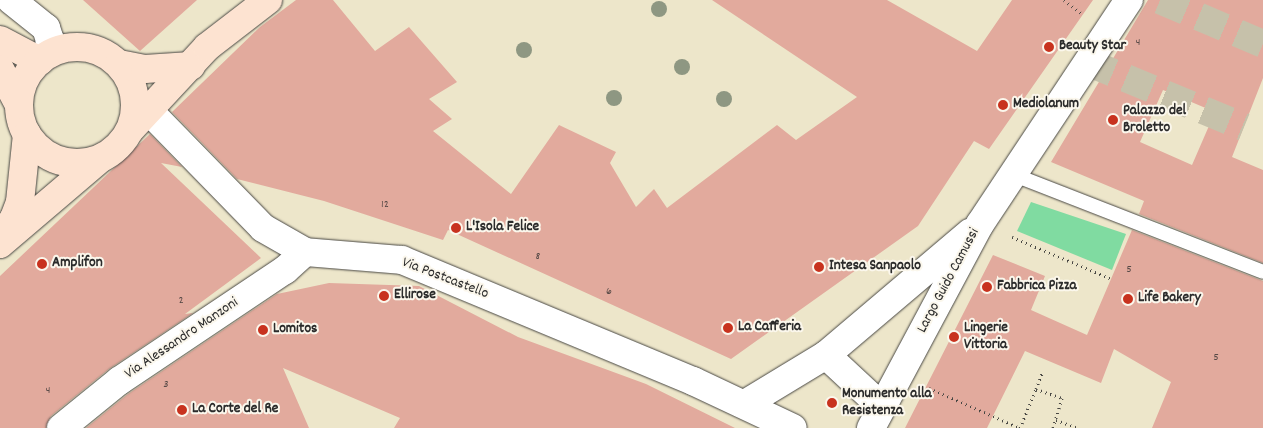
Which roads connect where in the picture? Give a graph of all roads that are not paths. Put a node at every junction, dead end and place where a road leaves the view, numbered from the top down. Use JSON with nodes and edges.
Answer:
{"nodes":[{"id":1,"x":268,"y":0,"type":"edge"},
{"id":2,"x":1129,"y":0,"type":"edge"},
{"id":3,"x":18,"y":7,"type":"edge"},
{"id":4,"x":3,"y":52,"type":"edge"},
{"id":5,"x":44,"y":57,"type":"junction"},
{"id":6,"x":119,"y":64,"type":"junction"},
{"id":7,"x":191,"y":66,"type":"junction"},
{"id":8,"x":19,"y":104,"type":"junction"},
{"id":9,"x":149,"y":111,"type":"junction"},
{"id":10,"x":130,"y":130,"type":"junction"},
{"id":11,"x":27,"y":134,"type":"junction"},
{"id":12,"x":100,"y":159,"type":"junction"},
{"id":13,"x":1012,"y":174,"type":"junction"},
{"id":14,"x":980,"y":224,"type":"junction"},
{"id":15,"x":0,"y":237,"type":"edge"},
{"id":16,"x":0,"y":244,"type":"edge"},
{"id":17,"x":305,"y":252,"type":"junction"},
{"id":18,"x":1263,"y":272,"type":"edge"},
{"id":19,"x":826,"y":355,"type":"junction"},
{"id":20,"x":745,"y":404,"type":"junction"},
{"id":21,"x":877,"y":417,"type":"edge"},
{"id":22,"x":60,"y":428,"type":"edge"},
{"id":23,"x":793,"y":428,"type":"edge"}],
"edges":[{"from":1,"to":7,"type":"street"},
{"from":2,"to":13,"type":"street"},
{"from":3,"to":4,"type":"street"},
{"from":3,"to":5,"type":"street"},
{"from":4,"to":5,"type":"street"},
{"from":4,"to":8,"type":"street"},
{"from":5,"to":6,"type":"street"},
{"from":5,"to":8,"type":"street"},
{"from":6,"to":7,"type":"street"},
{"from":6,"to":10,"type":"street"},
{"from":7,"to":9,"type":"street"},
{"from":8,"to":11,"type":"street"},
{"from":9,"to":10,"type":"street"},
{"from":9,"to":17,"type":"street","name":"Via Postcastello"},
{"from":10,"to":12,"type":"street"},
{"from":11,"to":12,"type":"street"},
{"from":11,"to":15,"type":"street"},
{"from":12,"to":16,"type":"street"},
{"from":13,"to":14,"type":"street"},
{"from":13,"to":18,"type":"lane"},
{"from":14,"to":19,"type":"street","name":"Largo Guido Camussi"},
{"from":14,"to":21,"type":"street","name":"Largo Guido Camussi"},
{"from":17,"to":20,"type":"street","name":"Via Postcastello"},
{"from":17,"to":22,"type":"street","name":"Via Alessandro Manzoni"},
{"from":19,"to":20,"type":"street","name":"Largo Guido Camussi"},
{"from":19,"to":21,"type":"street","name":"Largo Guido Camussi"},
{"from":20,"to":23,"type":"street"}]}
